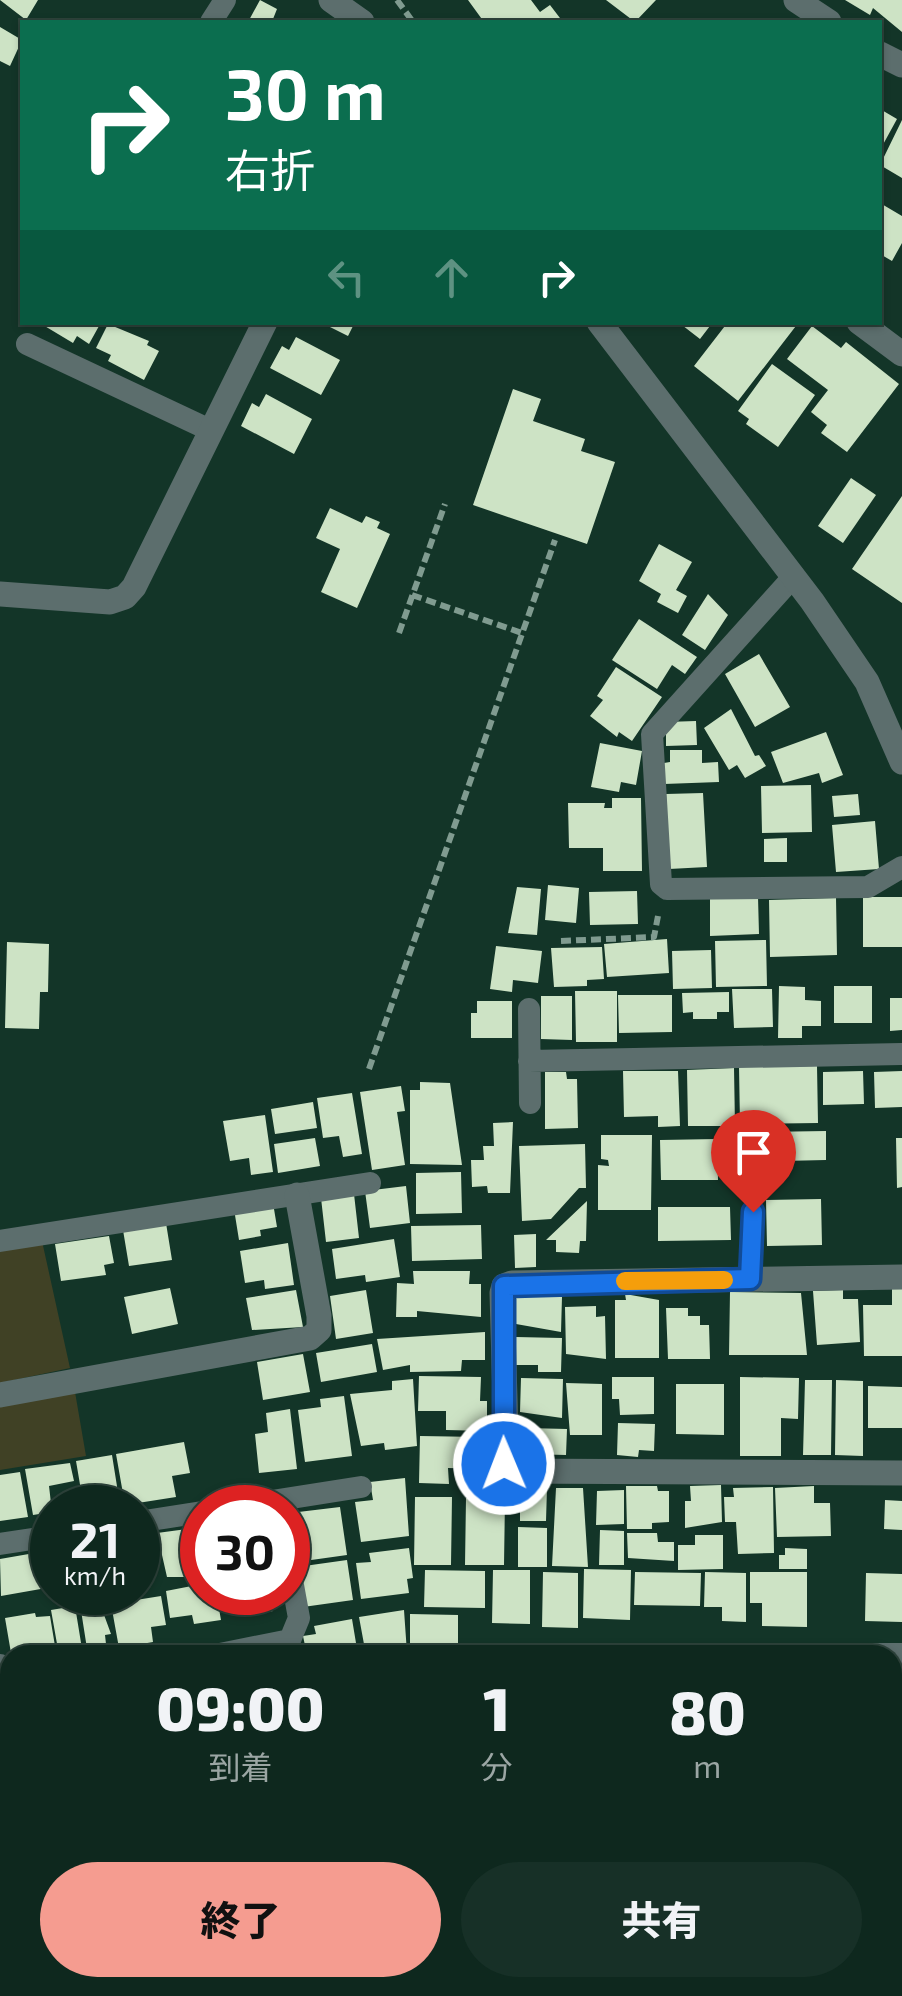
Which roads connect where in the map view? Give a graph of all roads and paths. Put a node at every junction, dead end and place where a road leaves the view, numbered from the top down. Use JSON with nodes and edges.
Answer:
{"nodes":[{"id":1,"x":332,"y":0,"type":"edge"},
{"id":2,"x":396,"y":0,"type":"edge"},
{"id":3,"x":796,"y":0,"type":"edge"},
{"id":4,"x":359,"y":20,"type":"edge"},
{"id":5,"x":411,"y":20,"type":"edge"},
{"id":6,"x":827,"y":20,"type":"edge"},
{"id":7,"x":264,"y":325,"type":"edge"},
{"id":8,"x":601,"y":325,"type":"edge"},
{"id":9,"x":863,"y":325,"type":"edge"},
{"id":10,"x":27,"y":344,"type":"dead end"},
{"id":11,"x":902,"y":354,"type":"edge"},
{"id":12,"x":212,"y":431,"type":"junction"},
{"id":13,"x":445,"y":504,"type":"dead end"},
{"id":14,"x":555,"y":540,"type":"dead end"},
{"id":15,"x":794,"y":576,"type":"junction"},
{"id":16,"x":0,"y":594,"type":"edge"},
{"id":17,"x":412,"y":595,"type":"junction"},
{"id":18,"x":399,"y":633,"type":"dead end"},
{"id":19,"x":522,"y":634,"type":"junction"},
{"id":20,"x":902,"y":762,"type":"edge"},
{"id":21,"x":902,"y":867,"type":"edge"},
{"id":22,"x":663,"y":888,"type":"junction"},
{"id":23,"x":561,"y":941,"type":"dead end"},
{"id":24,"x":528,"y":1009,"type":"dead end"},
{"id":25,"x":902,"y":1054,"type":"edge"},
{"id":26,"x":530,"y":1061,"type":"junction"},
{"id":27,"x":369,"y":1070,"type":"dead end"},
{"id":28,"x":530,"y":1103,"type":"dead end"},
{"id":29,"x":370,"y":1183,"type":"dead end"},
{"id":30,"x":297,"y":1195,"type":"junction"},
{"id":31,"x":753,"y":1212,"type":"dead end"},
{"id":32,"x":0,"y":1241,"type":"edge"},
{"id":33,"x":902,"y":1276,"type":"edge"},
{"id":34,"x":750,"y":1279,"type":"junction"},
{"id":35,"x":0,"y":1395,"type":"edge"},
{"id":36,"x":902,"y":1473,"type":"edge"},
{"id":37,"x":362,"y":1487,"type":"dead end"},
{"id":38,"x":310,"y":1497,"type":"edge"},
{"id":39,"x":30,"y":1539,"type":"edge"},
{"id":40,"x":0,"y":1544,"type":"edge"},
{"id":41,"x":298,"y":1615,"type":"edge"},
{"id":42,"x":286,"y":1645,"type":"edge"}],
"edges":[{"from":1,"to":4,"type":"street"},
{"from":2,"to":5,"type":"path"},
{"from":3,"to":6,"type":"street"},
{"from":7,"to":12,"type":"street"},
{"from":8,"to":15,"type":"street"},
{"from":9,"to":11,"type":"street"},
{"from":10,"to":12,"type":"lane"},
{"from":12,"to":16,"type":"street"},
{"from":13,"to":17,"type":"path"},
{"from":14,"to":19,"type":"path"},
{"from":15,"to":20,"type":"street"},
{"from":15,"to":22,"type":"lane"},
{"from":17,"to":18,"type":"path"},
{"from":17,"to":19,"type":"path"},
{"from":19,"to":27,"type":"path"},
{"from":21,"to":22,"type":"lane"},
{"from":22,"to":23,"type":"path"},
{"from":24,"to":26,"type":"lane"},
{"from":25,"to":26,"type":"lane"},
{"from":26,"to":28,"type":"lane"},
{"from":29,"to":30,"type":"lane"},
{"from":30,"to":32,"type":"lane"},
{"from":30,"to":35,"type":"street"},
{"from":31,"to":34,"type":"lane"},
{"from":33,"to":34,"type":"street"},
{"from":34,"to":36,"type":"street"},
{"from":37,"to":38,"type":"lane"},
{"from":39,"to":40,"type":"lane"},
{"from":41,"to":42,"type":"lane"}]}
